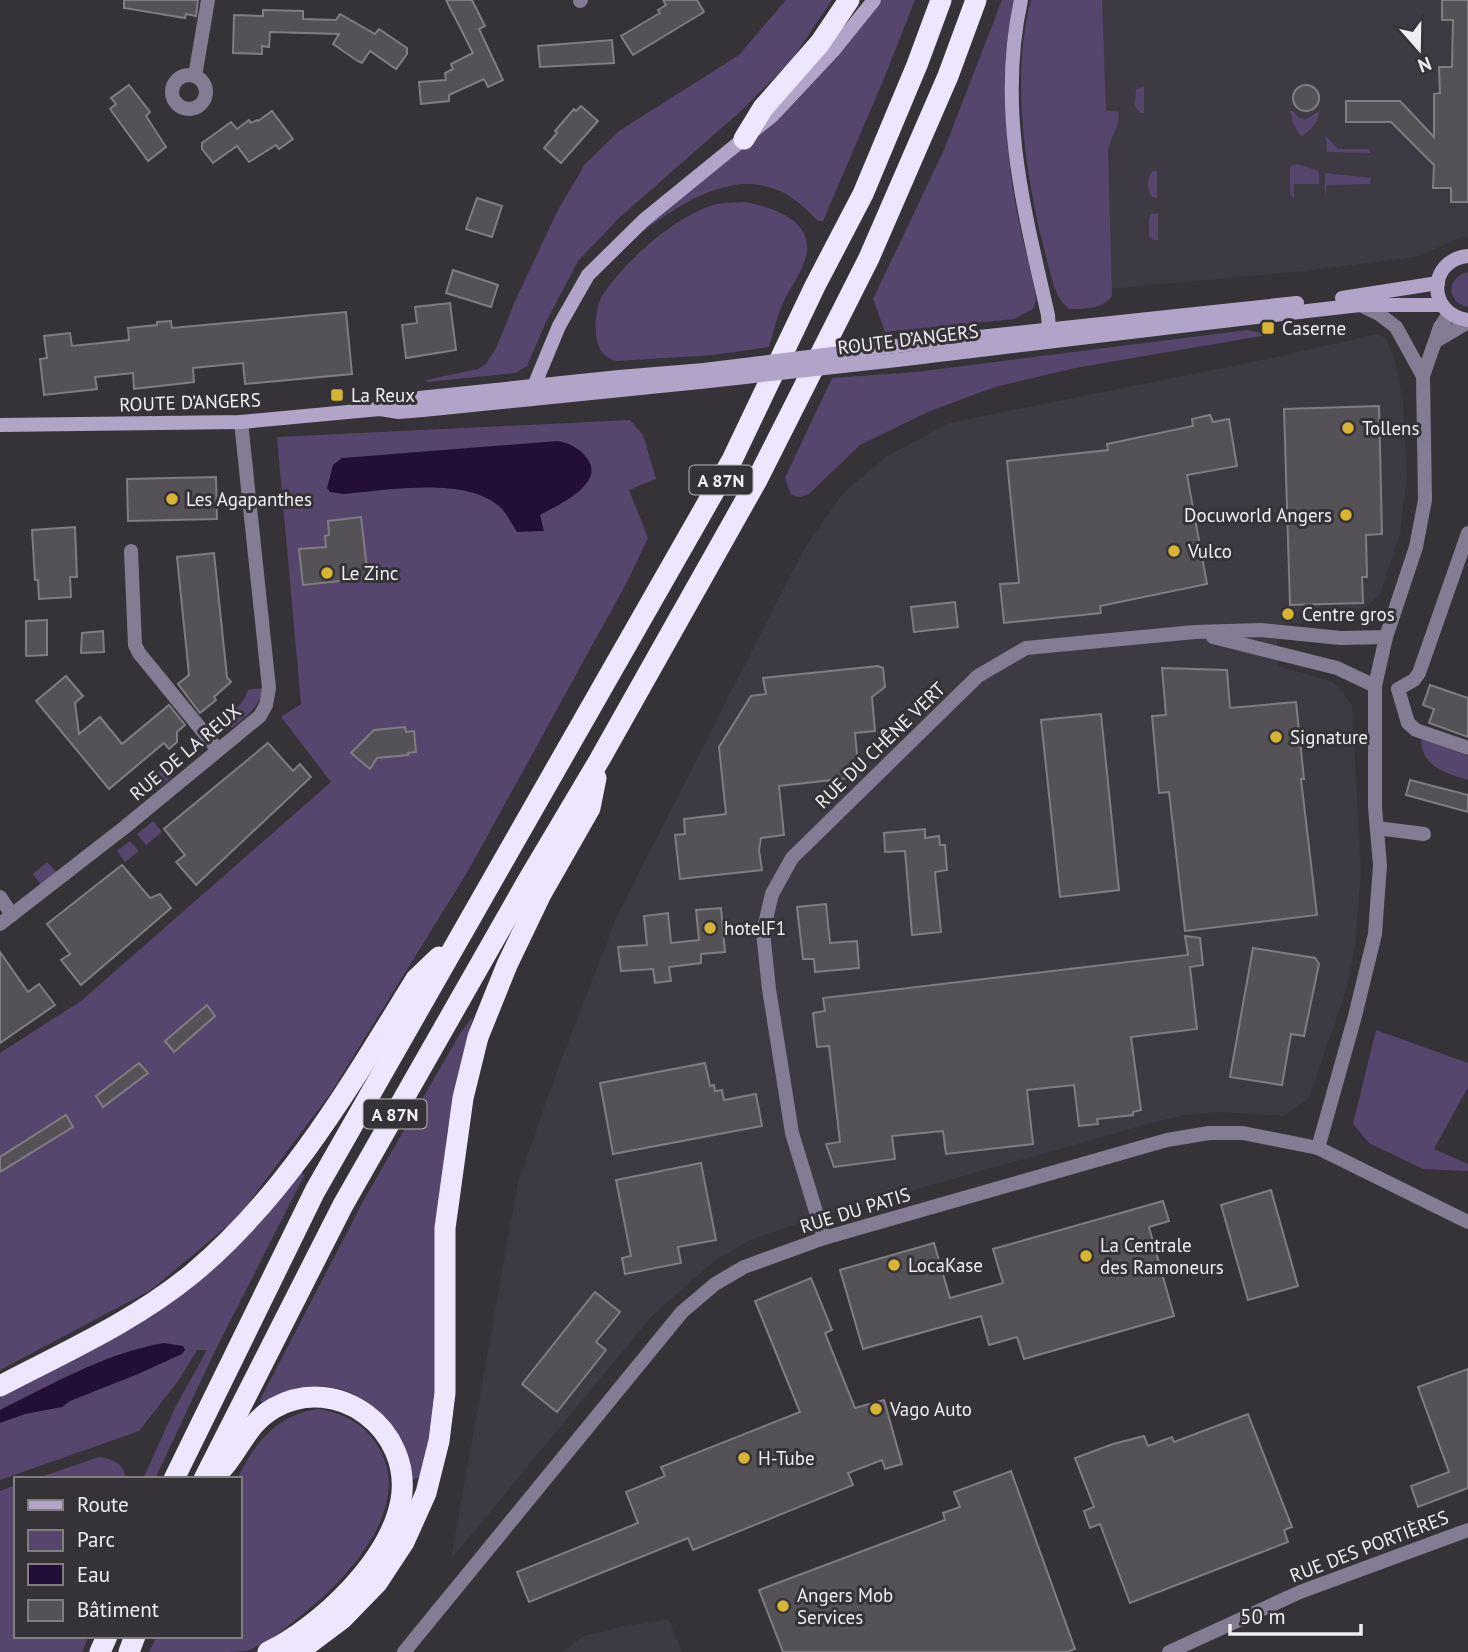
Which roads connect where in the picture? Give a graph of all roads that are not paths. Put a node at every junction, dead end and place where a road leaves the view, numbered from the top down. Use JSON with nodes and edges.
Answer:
{"nodes":[{"id":1,"x":208,"y":0,"type":"edge"},
{"id":2,"x":849,"y":0,"type":"edge"},
{"id":3,"x":874,"y":0,"type":"edge"},
{"id":4,"x":941,"y":0,"type":"edge"},
{"id":5,"x":976,"y":0,"type":"edge"},
{"id":6,"x":1021,"y":0,"type":"edge"},
{"id":7,"x":195,"y":76,"type":"dead end"},
{"id":8,"x":744,"y":139,"type":"junction"},
{"id":9,"x":1468,"y":256,"type":"edge"},
{"id":10,"x":1437,"y":284,"type":"junction"},
{"id":11,"x":1360,"y":305,"type":"junction"},
{"id":12,"x":1445,"y":309,"type":"junction"},
{"id":13,"x":1192,"y":320,"type":"junction"},
{"id":14,"x":1468,"y":321,"type":"edge"},
{"id":15,"x":1158,"y":323,"type":"junction"},
{"id":16,"x":1049,"y":330,"type":"junction"},
{"id":17,"x":1436,"y":341,"type":"junction"},
{"id":18,"x":944,"y":354,"type":"junction"},
{"id":19,"x":702,"y":376,"type":"junction"},
{"id":20,"x":1423,"y":376,"type":"junction"},
{"id":21,"x":534,"y":386,"type":"junction"},
{"id":22,"x":380,"y":409,"type":"junction"},
{"id":23,"x":241,"y":422,"type":"junction"},
{"id":24,"x":0,"y":425,"type":"edge"},
{"id":25,"x":1468,"y":533,"type":"edge"},
{"id":26,"x":131,"y":551,"type":"dead end"},
{"id":27,"x":1195,"y":632,"type":"junction"},
{"id":28,"x":1386,"y":637,"type":"junction"},
{"id":29,"x":1375,"y":686,"type":"junction"},
{"id":30,"x":1468,"y":748,"type":"edge"},
{"id":31,"x":218,"y":750,"type":"junction"},
{"id":32,"x":600,"y":758,"type":"junction"},
{"id":33,"x":1377,"y":828,"type":"junction"},
{"id":34,"x":1424,"y":834,"type":"dead end"},
{"id":35,"x":0,"y":898,"type":"edge"},
{"id":36,"x":12,"y":915,"type":"junction"},
{"id":37,"x":0,"y":924,"type":"edge"},
{"id":38,"x":458,"y":938,"type":"junction"},
{"id":39,"x":1318,"y":1148,"type":"junction"},
{"id":40,"x":1468,"y":1222,"type":"edge"},
{"id":41,"x":824,"y":1238,"type":"junction"},
{"id":42,"x":0,"y":1386,"type":"edge"},
{"id":43,"x":175,"y":1477,"type":"edge"},
{"id":44,"x":205,"y":1477,"type":"edge"},
{"id":45,"x":214,"y":1477,"type":"edge"},
{"id":46,"x":1468,"y":1530,"type":"edge"},
{"id":47,"x":268,"y":1652,"type":"edge"},
{"id":48,"x":298,"y":1652,"type":"edge"},
{"id":49,"x":404,"y":1652,"type":"edge"},
{"id":50,"x":1169,"y":1652,"type":"edge"}],
"edges":[{"from":1,"to":7,"type":"street"},
{"from":2,"to":8,"type":"highway"},
{"from":3,"to":8,"type":"street"},
{"from":4,"to":38,"type":"highway","number":"A 87N"},
{"from":5,"to":32,"type":"highway","number":"A 87N"},
{"from":6,"to":16,"type":"street"},
{"from":8,"to":21,"type":"street"},
{"from":9,"to":10,"type":"street"},
{"from":10,"to":12,"type":"street"},
{"from":10,"to":13,"type":"street","name":"ROUTE D’ANGERS"},
{"from":11,"to":12,"type":"street","name":"ROUTE D’ANGERS"},
{"from":11,"to":13,"type":"street","name":"ROUTE D’ANGERS"},
{"from":11,"to":20,"type":"street"},
{"from":12,"to":14,"type":"street","name":"ROUTE D’ANGERS"},
{"from":12,"to":17,"type":"street"},
{"from":13,"to":15,"type":"street","name":"ROUTE D’ANGERS"},
{"from":14,"to":17,"type":"street"},
{"from":15,"to":16,"type":"street","name":"ROUTE D’ANGERS"},
{"from":15,"to":18,"type":"street","name":"ROUTE D’ANGERS"},
{"from":16,"to":18,"type":"street"},
{"from":16,"to":19,"type":"street","name":"ROUTE D’ANGERS","bridge":true},
{"from":17,"to":20,"type":"street"},
{"from":18,"to":19,"type":"street","name":"ROUTE D’ANGERS","bridge":true},
{"from":19,"to":21,"type":"street","name":"ROUTE D’ANGERS"},
{"from":19,"to":22,"type":"street","name":"ROUTE D’ANGERS"},
{"from":20,"to":28,"type":"street"},
{"from":21,"to":22,"type":"street","name":"ROUTE D’ANGERS"},
{"from":22,"to":23,"type":"street","name":"ROUTE D’ANGERS"},
{"from":23,"to":24,"type":"street","name":"ROUTE D’ANGERS"},
{"from":23,"to":31,"type":"street","name":"RUE DE LA REUX"},
{"from":25,"to":30,"type":"street"},
{"from":26,"to":31,"type":"street"},
{"from":27,"to":28,"type":"street","name":"RUE DU CHÊNE VERT"},
{"from":27,"to":29,"type":"street"},
{"from":27,"to":41,"type":"street","name":"RUE DU CHÊNE VERT"},
{"from":28,"to":29,"type":"street"},
{"from":29,"to":33,"type":"street"},
{"from":31,"to":36,"type":"street","name":"RUE DE LA REUX"},
{"from":32,"to":44,"type":"highway","number":"A 87N"},
{"from":32,"to":48,"type":"highway"},
{"from":33,"to":34,"type":"street"},
{"from":33,"to":39,"type":"street"},
{"from":35,"to":36,"type":"street"},
{"from":36,"to":37,"type":"street","name":"RUE DE LA REUX"},
{"from":38,"to":42,"type":"highway"},
{"from":38,"to":43,"type":"highway","number":"A 87N"},
{"from":39,"to":40,"type":"street","name":"RUE DU PATIS"},
{"from":39,"to":41,"type":"street","name":"RUE DU PATIS"},
{"from":41,"to":49,"type":"street","name":"RUE DU PATIS"},
{"from":45,"to":47,"type":"highway"},
{"from":46,"to":50,"type":"street","name":"RUE DES PORTIÈRES"}]}
